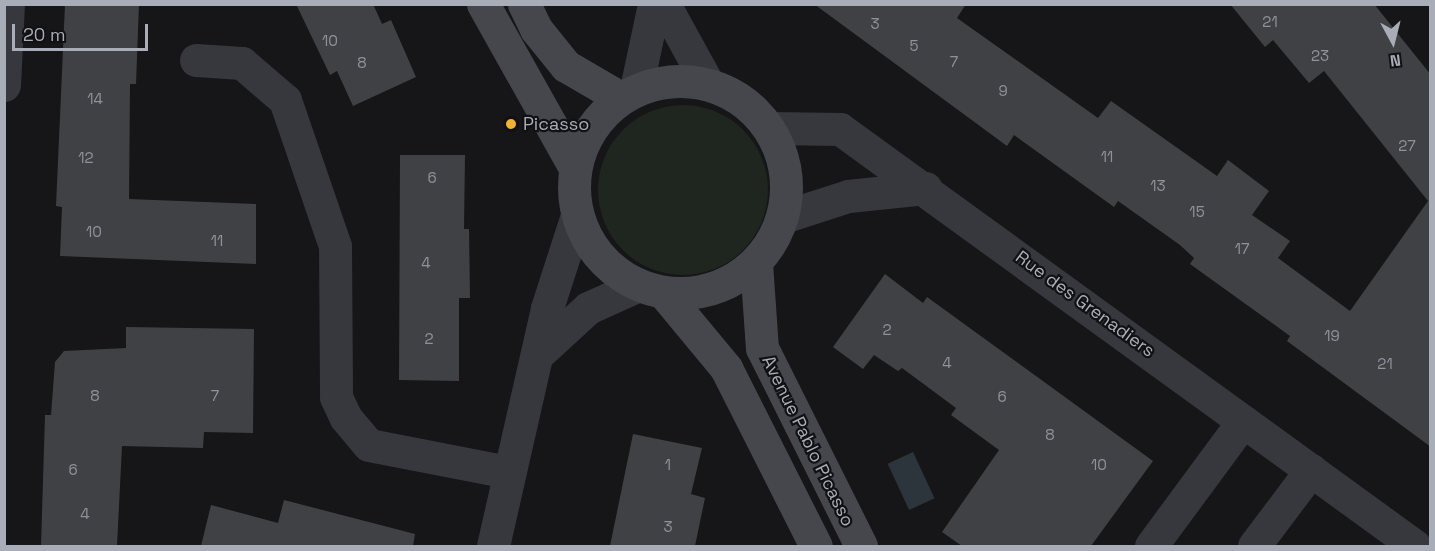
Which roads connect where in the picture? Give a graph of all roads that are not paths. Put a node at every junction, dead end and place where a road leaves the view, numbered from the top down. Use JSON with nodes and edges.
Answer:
{"nodes":[{"id":1,"x":8,"y":4,"type":"edge"},
{"id":2,"x":483,"y":4,"type":"edge"},
{"id":3,"x":524,"y":4,"type":"edge"},
{"id":4,"x":654,"y":4,"type":"edge"},
{"id":5,"x":664,"y":4,"type":"edge"},
{"id":6,"x":6,"y":37,"type":"edge"},
{"id":7,"x":196,"y":60,"type":"dead end"},
{"id":8,"x":708,"y":84,"type":"junction"},
{"id":9,"x":4,"y":85,"type":"edge"},
{"id":10,"x":629,"y":94,"type":"junction"},
{"id":11,"x":770,"y":128,"type":"junction"},
{"id":12,"x":575,"y":168,"type":"junction"},
{"id":13,"x":926,"y":188,"type":"junction"},
{"id":14,"x":577,"y":215,"type":"junction"},
{"id":15,"x":783,"y":217,"type":"junction"},
{"id":16,"x":756,"y":263,"type":"junction"},
{"id":17,"x":651,"y":288,"type":"junction"},
{"id":18,"x":540,"y":352,"type":"junction"},
{"id":19,"x":1243,"y":421,"type":"junction"},
{"id":20,"x":1311,"y":470,"type":"junction"},
{"id":21,"x":508,"y":472,"type":"junction"},
{"id":22,"x":493,"y":546,"type":"edge"},
{"id":23,"x":816,"y":546,"type":"edge"},
{"id":24,"x":861,"y":546,"type":"edge"},
{"id":25,"x":1152,"y":546,"type":"edge"},
{"id":26,"x":1254,"y":546,"type":"edge"},
{"id":27,"x":1415,"y":546,"type":"edge"}],
"edges":[{"from":1,"to":6,"type":"street"},
{"from":2,"to":12,"type":"main road"},
{"from":3,"to":10,"type":"main road"},
{"from":4,"to":10,"type":"street"},
{"from":5,"to":8,"type":"street"},
{"from":6,"to":9,"type":"street"},
{"from":7,"to":21,"type":"street"},
{"from":8,"to":10,"type":"main road"},
{"from":8,"to":11,"type":"main road"},
{"from":10,"to":12,"type":"main road"},
{"from":11,"to":13,"type":"street","name":"Rue des Grenadiers"},
{"from":11,"to":15,"type":"main road"},
{"from":12,"to":14,"type":"main road"},
{"from":13,"to":15,"type":"street"},
{"from":13,"to":19,"type":"street","name":"Rue des Grenadiers"},
{"from":14,"to":17,"type":"main road"},
{"from":14,"to":18,"type":"street"},
{"from":15,"to":16,"type":"main road"},
{"from":16,"to":17,"type":"main road"},
{"from":16,"to":24,"type":"main road","name":"Avenue Pablo Picasso"},
{"from":17,"to":18,"type":"street"},
{"from":17,"to":23,"type":"main road"},
{"from":18,"to":21,"type":"street"},
{"from":19,"to":20,"type":"street","name":"Rue des Grenadiers"},
{"from":19,"to":25,"type":"street"},
{"from":20,"to":26,"type":"street"},
{"from":20,"to":27,"type":"street","name":"Rue des Grenadiers"},
{"from":21,"to":22,"type":"street"}]}
